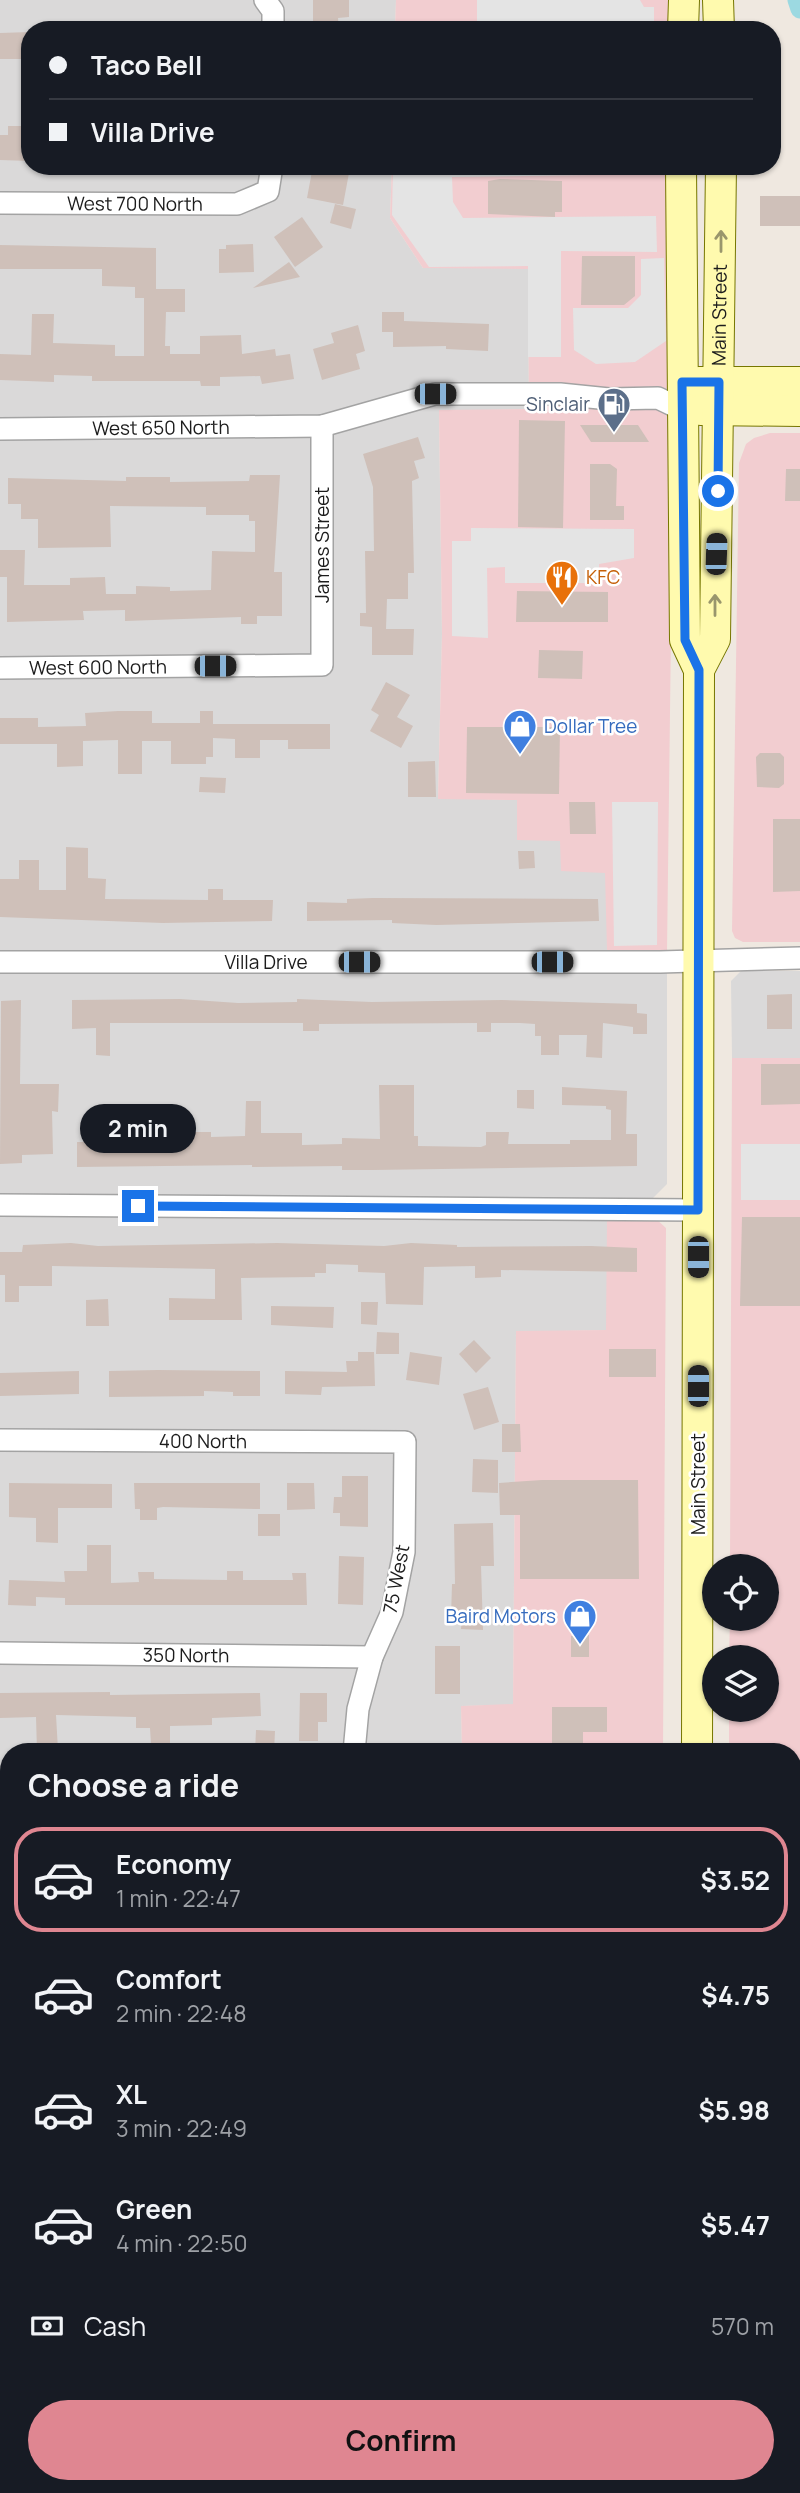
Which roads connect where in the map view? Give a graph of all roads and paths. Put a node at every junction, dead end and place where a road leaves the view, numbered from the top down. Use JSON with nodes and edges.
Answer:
{"nodes":[{"id":1,"x":265,"y":0,"type":"edge"},
{"id":2,"x":684,"y":0,"type":"edge"},
{"id":3,"x":718,"y":0,"type":"edge"},
{"id":4,"x":273,"y":21,"type":"edge"},
{"id":5,"x":683,"y":21,"type":"edge"},
{"id":6,"x":719,"y":21,"type":"edge"},
{"id":7,"x":271,"y":175,"type":"edge"},
{"id":8,"x":681,"y":175,"type":"edge"},
{"id":9,"x":721,"y":175,"type":"edge"},
{"id":10,"x":0,"y":203,"type":"edge"},
{"id":11,"x":800,"y":382,"type":"edge"},
{"id":12,"x":719,"y":396,"type":"junction"},
{"id":13,"x":674,"y":397,"type":"junction"},
{"id":14,"x":800,"y":411,"type":"edge"},
{"id":15,"x":322,"y":426,"type":"junction"},
{"id":16,"x":0,"y":429,"type":"edge"},
{"id":17,"x":322,"y":665,"type":"joint"},
{"id":18,"x":0,"y":668,"type":"edge"},
{"id":19,"x":699,"y":670,"type":"junction"},
{"id":20,"x":800,"y":958,"type":"edge"},
{"id":21,"x":699,"y":960,"type":"junction"},
{"id":22,"x":0,"y":962,"type":"edge"},
{"id":23,"x":0,"y":1205,"type":"edge"},
{"id":24,"x":698,"y":1210,"type":"junction"},
{"id":25,"x":0,"y":1440,"type":"edge"},
{"id":26,"x":405,"y":1442,"type":"joint"},
{"id":27,"x":0,"y":1653,"type":"edge"},
{"id":28,"x":372,"y":1657,"type":"junction"},
{"id":29,"x":355,"y":1743,"type":"edge"},
{"id":30,"x":697,"y":1743,"type":"edge"}],
"edges":[{"from":1,"to":4,"type":"street"},
{"from":2,"to":5,"type":"main road"},
{"from":3,"to":6,"type":"main road"},
{"from":7,"to":10,"type":"street","name":"West 700 North"},
{"from":8,"to":13,"type":"main road","name":"Main Street"},
{"from":12,"to":9,"type":"main road","name":"Main Street","one_way":true},
{"from":11,"to":12,"type":"main road"},
{"from":12,"to":13,"type":"main road"},
{"from":12,"to":14,"type":"main road"},
{"from":19,"to":12,"type":"main road","name":"Main Street","one_way":true},
{"from":13,"to":15,"type":"street","name":"West 650 North"},
{"from":13,"to":19,"type":"main road","name":"Main Street"},
{"from":15,"to":16,"type":"street","name":"West 650 North"},
{"from":15,"to":17,"type":"street","name":"James Street"},
{"from":17,"to":18,"type":"street","name":"West 600 North"},
{"from":19,"to":21,"type":"main road","name":"Main Street"},
{"from":20,"to":21,"type":"street","name":"Villa Drive"},
{"from":21,"to":22,"type":"street","name":"Villa Drive"},
{"from":21,"to":24,"type":"main road","name":"Main Street"},
{"from":23,"to":24,"type":"street"},
{"from":24,"to":30,"type":"main road","name":"Main Street"},
{"from":25,"to":26,"type":"street","name":"400 North"},
{"from":26,"to":28,"type":"street","name":"75 West"},
{"from":27,"to":28,"type":"street","name":"350 North"},
{"from":28,"to":29,"type":"street","name":"75 West"}]}
